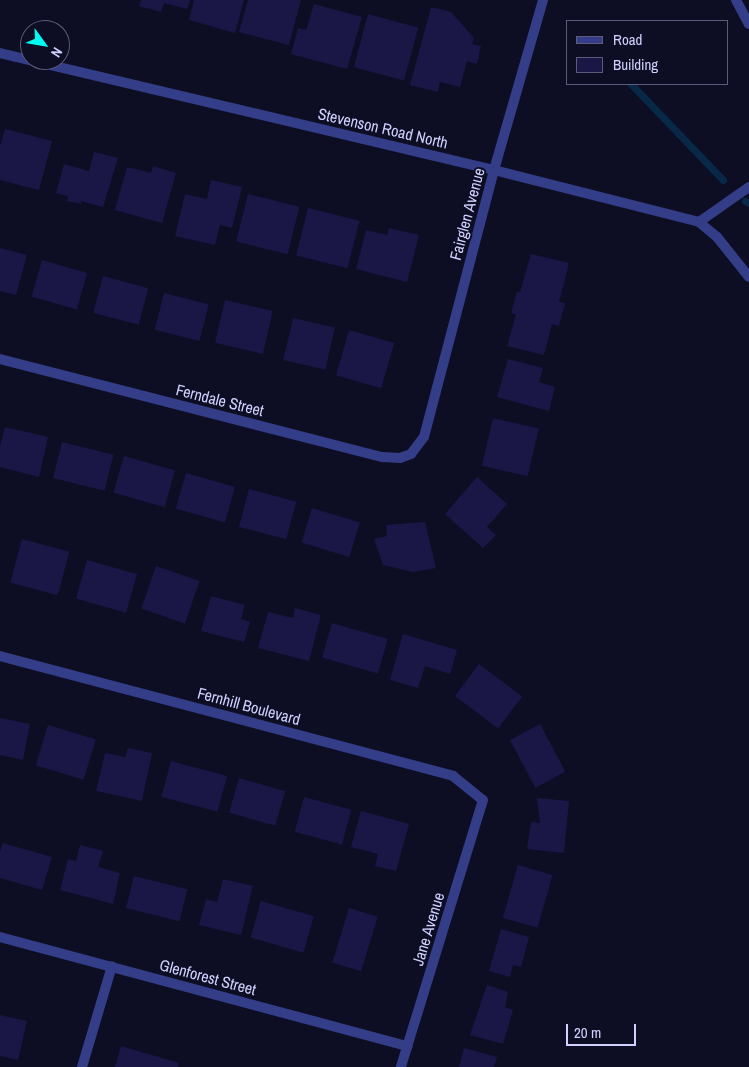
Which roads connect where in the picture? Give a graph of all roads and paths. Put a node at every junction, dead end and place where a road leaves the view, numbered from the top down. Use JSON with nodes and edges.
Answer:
{"nodes":[{"id":1,"x":543,"y":0,"type":"edge"},
{"id":2,"x":736,"y":0,"type":"edge"},
{"id":3,"x":749,"y":24,"type":"edge"},
{"id":4,"x":0,"y":53,"type":"edge"},
{"id":5,"x":494,"y":170,"type":"junction"},
{"id":6,"x":749,"y":187,"type":"edge"},
{"id":7,"x":699,"y":222,"type":"junction"},
{"id":8,"x":749,"y":277,"type":"edge"},
{"id":9,"x":0,"y":359,"type":"edge"},
{"id":10,"x":424,"y":436,"type":"joint"},
{"id":11,"x":0,"y":656,"type":"edge"},
{"id":12,"x":483,"y":800,"type":"joint"},
{"id":13,"x":0,"y":937,"type":"edge"},
{"id":14,"x":112,"y":966,"type":"junction"},
{"id":15,"x":408,"y":1046,"type":"junction"},
{"id":16,"x":82,"y":1067,"type":"edge"},
{"id":17,"x":401,"y":1067,"type":"edge"}],
"edges":[{"from":1,"to":5,"type":"street","name":"Fairglen Avenue"},
{"from":2,"to":3,"type":"street"},
{"from":4,"to":5,"type":"street","name":"Stevenson Road North"},
{"from":5,"to":7,"type":"street","name":"Stevenson Road North"},
{"from":5,"to":10,"type":"street","name":"Fairglen Avenue"},
{"from":6,"to":7,"type":"street"},
{"from":7,"to":8,"type":"street"},
{"from":9,"to":10,"type":"street","name":"Ferndale Street"},
{"from":11,"to":12,"type":"street","name":"Fernhill Boulevard"},
{"from":12,"to":15,"type":"street","name":"Jane Avenue"},
{"from":13,"to":14,"type":"street","name":"Glenforest Street"},
{"from":14,"to":15,"type":"street","name":"Glenforest Street"},
{"from":14,"to":16,"type":"street"},
{"from":15,"to":17,"type":"street","name":"Jane Avenue"}]}
